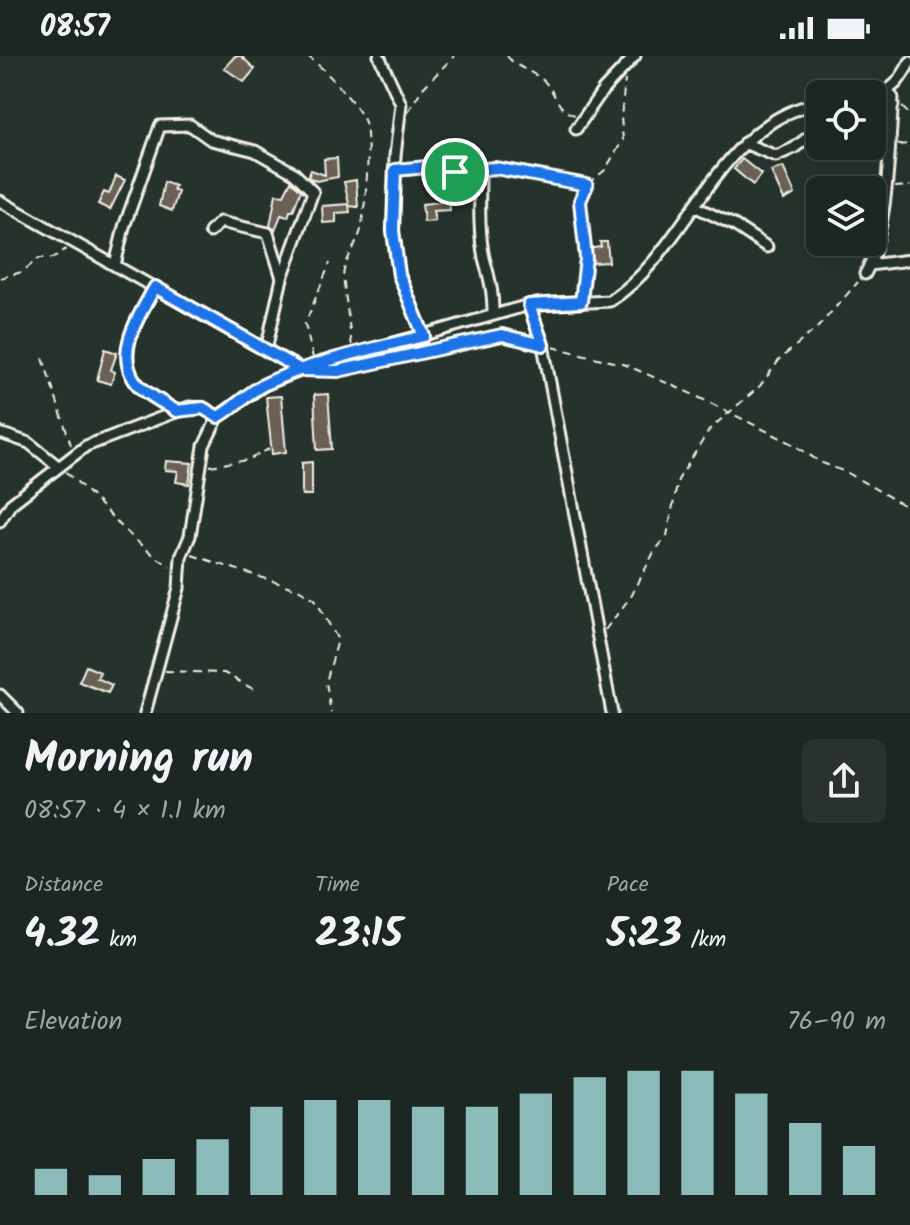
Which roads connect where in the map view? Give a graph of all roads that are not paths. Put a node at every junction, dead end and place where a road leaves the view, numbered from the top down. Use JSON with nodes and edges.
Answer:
{"nodes":[{"id":1,"x":379,"y":56,"type":"edge"},
{"id":2,"x":635,"y":56,"type":"edge"},
{"id":3,"x":910,"y":62,"type":"edge"},
{"id":4,"x":906,"y":77,"type":"edge"},
{"id":5,"x":888,"y":92,"type":"joint"},
{"id":6,"x":893,"y":105,"type":"junction"},
{"id":7,"x":886,"y":108,"type":"edge"},
{"id":8,"x":806,"y":109,"type":"edge"},
{"id":9,"x":576,"y":129,"type":"dead end"},
{"id":10,"x":806,"y":139,"type":"edge"},
{"id":11,"x":744,"y":143,"type":"junction"},
{"id":12,"x":480,"y":169,"type":"road end"},
{"id":13,"x":0,"y":201,"type":"edge"},
{"id":14,"x":696,"y":207,"type":"junction"},
{"id":15,"x":210,"y":232,"type":"dead end"},
{"id":16,"x":767,"y":247,"type":"dead end"},
{"id":17,"x":910,"y":260,"type":"edge"},
{"id":18,"x":115,"y":265,"type":"junction"},
{"id":19,"x":282,"y":278,"type":"junction"},
{"id":20,"x":155,"y":287,"type":"junction"},
{"id":21,"x":529,"y":305,"type":"junction"},
{"id":22,"x":493,"y":314,"type":"junction"},
{"id":23,"x":424,"y":336,"type":"junction"},
{"id":24,"x":543,"y":345,"type":"junction"},
{"id":25,"x":266,"y":350,"type":"junction"},
{"id":26,"x":308,"y":368,"type":"junction"},
{"id":27,"x":176,"y":411,"type":"junction"},
{"id":28,"x":218,"y":417,"type":"junction"},
{"id":29,"x":0,"y":433,"type":"edge"},
{"id":30,"x":59,"y":467,"type":"junction"},
{"id":31,"x":0,"y":521,"type":"edge"},
{"id":32,"x":0,"y":695,"type":"edge"},
{"id":33,"x":18,"y":713,"type":"edge"},
{"id":34,"x":145,"y":713,"type":"edge"},
{"id":35,"x":612,"y":713,"type":"edge"}],
"edges":[{"from":1,"to":23,"type":"street"},
{"from":2,"to":9,"type":"street"},
{"from":3,"to":4,"type":"street"},
{"from":4,"to":5,"type":"street"},
{"from":5,"to":6,"type":"street"},
{"from":6,"to":7,"type":"street"},
{"from":6,"to":17,"type":"street"},
{"from":8,"to":11,"type":"street"},
{"from":10,"to":11,"type":"street"},
{"from":11,"to":14,"type":"street"},
{"from":12,"to":22,"type":"street"},
{"from":13,"to":18,"type":"street"},
{"from":14,"to":16,"type":"street"},
{"from":14,"to":21,"type":"street"},
{"from":15,"to":19,"type":"street"},
{"from":18,"to":19,"type":"street"},
{"from":18,"to":20,"type":"street"},
{"from":19,"to":25,"type":"street"},
{"from":20,"to":25,"type":"street"},
{"from":20,"to":27,"type":"street"},
{"from":21,"to":22,"type":"street"},
{"from":21,"to":24,"type":"street"},
{"from":22,"to":23,"type":"street"},
{"from":23,"to":26,"type":"street"},
{"from":24,"to":26,"type":"lane"},
{"from":24,"to":35,"type":"street"},
{"from":25,"to":26,"type":"street"},
{"from":26,"to":28,"type":"street"},
{"from":27,"to":28,"type":"street"},
{"from":27,"to":30,"type":"street"},
{"from":28,"to":34,"type":"street"},
{"from":29,"to":30,"type":"street"},
{"from":30,"to":31,"type":"street"},
{"from":32,"to":33,"type":"street"}]}
